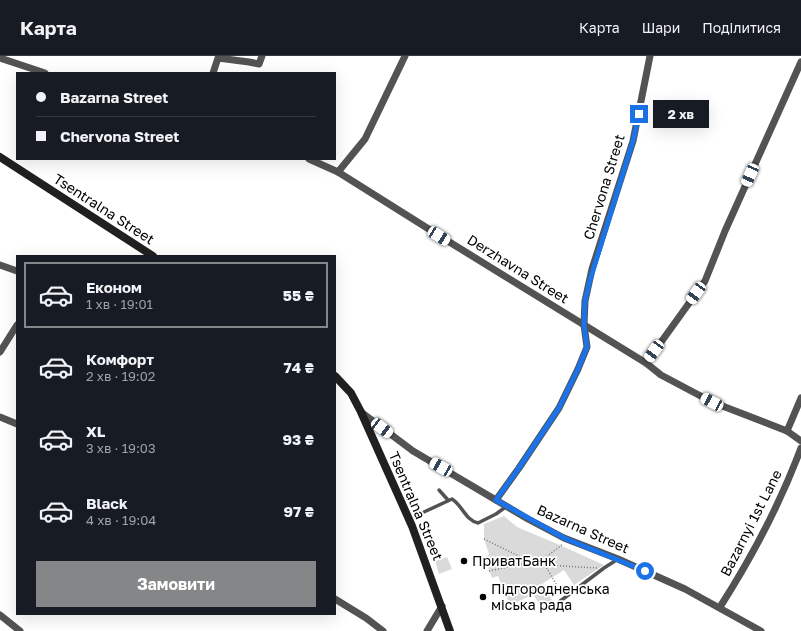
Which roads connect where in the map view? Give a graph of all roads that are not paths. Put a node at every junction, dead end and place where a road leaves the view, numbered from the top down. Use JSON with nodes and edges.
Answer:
{"nodes":[{"id":1,"x":262,"y":56,"type":"edge"},
{"id":2,"x":405,"y":56,"type":"edge"},
{"id":3,"x":650,"y":56,"type":"edge"},
{"id":4,"x":217,"y":57,"type":"edge"},
{"id":5,"x":0,"y":58,"type":"edge"},
{"id":6,"x":801,"y":62,"type":"edge"},
{"id":7,"x":42,"y":72,"type":"edge"},
{"id":8,"x":213,"y":72,"type":"edge"},
{"id":9,"x":0,"y":158,"type":"edge"},
{"id":10,"x":311,"y":160,"type":"edge"},
{"id":11,"x":338,"y":172,"type":"junction"},
{"id":12,"x":151,"y":255,"type":"edge"},
{"id":13,"x":0,"y":265,"type":"edge"},
{"id":14,"x":16,"y":271,"type":"edge"},
{"id":15,"x":584,"y":325,"type":"junction"},
{"id":16,"x":16,"y":327,"type":"edge"},
{"id":17,"x":0,"y":352,"type":"edge"},
{"id":18,"x":646,"y":363,"type":"junction"},
{"id":19,"x":336,"y":377,"type":"edge"},
{"id":20,"x":801,"y":398,"type":"edge"},
{"id":21,"x":361,"y":412,"type":"junction"},
{"id":22,"x":0,"y":417,"type":"edge"},
{"id":23,"x":16,"y":424,"type":"edge"},
{"id":24,"x":787,"y":431,"type":"junction"},
{"id":25,"x":801,"y":441,"type":"edge"},
{"id":26,"x":801,"y":448,"type":"edge"},
{"id":27,"x":439,"y":490,"type":"dead end"},
{"id":28,"x":448,"y":500,"type":"junction"},
{"id":29,"x":496,"y":500,"type":"junction"},
{"id":30,"x":507,"y":506,"type":"junction"},
{"id":31,"x":424,"y":512,"type":"dead end"},
{"id":32,"x":618,"y":559,"type":"junction"},
{"id":33,"x":336,"y":601,"type":"edge"},
{"id":34,"x":559,"y":602,"type":"dead end"},
{"id":35,"x":442,"y":606,"type":"junction"},
{"id":36,"x":720,"y":607,"type":"junction"},
{"id":37,"x":0,"y":615,"type":"edge"},
{"id":38,"x":20,"y":631,"type":"edge"},
{"id":39,"x":383,"y":631,"type":"edge"},
{"id":40,"x":427,"y":631,"type":"edge"},
{"id":41,"x":450,"y":631,"type":"edge"},
{"id":42,"x":761,"y":631,"type":"edge"}],
"edges":[{"from":1,"to":4,"type":"street"},
{"from":2,"to":11,"type":"street"},
{"from":3,"to":15,"type":"street","name":"Chervona Street"},
{"from":4,"to":8,"type":"street"},
{"from":5,"to":7,"type":"street"},
{"from":6,"to":18,"type":"street"},
{"from":9,"to":12,"type":"main road","name":"Tsentralna Street"},
{"from":10,"to":11,"type":"street","name":"Derzhavna Street"},
{"from":11,"to":15,"type":"street","name":"Derzhavna Street"},
{"from":13,"to":14,"type":"street"},
{"from":15,"to":18,"type":"street","name":"Derzhavna Street"},
{"from":15,"to":29,"type":"street","name":"Chervona Street"},
{"from":16,"to":17,"type":"street"},
{"from":18,"to":24,"type":"street","name":"Derzhavna Street"},
{"from":19,"to":21,"type":"main road","name":"Tsentralna Street"},
{"from":20,"to":24,"type":"street"},
{"from":21,"to":29,"type":"street","name":"Bazarna Street"},
{"from":21,"to":35,"type":"main road","name":"Tsentralna Street"},
{"from":22,"to":23,"type":"street"},
{"from":24,"to":25,"type":"street","name":"Derzhavna Street"},
{"from":26,"to":36,"type":"street","name":"Bazarnyi 1st Lane"},
{"from":27,"to":28,"type":"lane"},
{"from":28,"to":30,"type":"lane"},
{"from":28,"to":31,"type":"lane"},
{"from":29,"to":30,"type":"street","name":"Bazarna Street"},
{"from":30,"to":32,"type":"street","name":"Bazarna Street"},
{"from":32,"to":34,"type":"lane"},
{"from":32,"to":36,"type":"street","name":"Bazarna Street"},
{"from":33,"to":39,"type":"street"},
{"from":35,"to":40,"type":"street"},
{"from":35,"to":41,"type":"main road","name":"Tsentralna Street"},
{"from":36,"to":42,"type":"street","name":"Bazarna Street"},
{"from":37,"to":38,"type":"street"}]}
